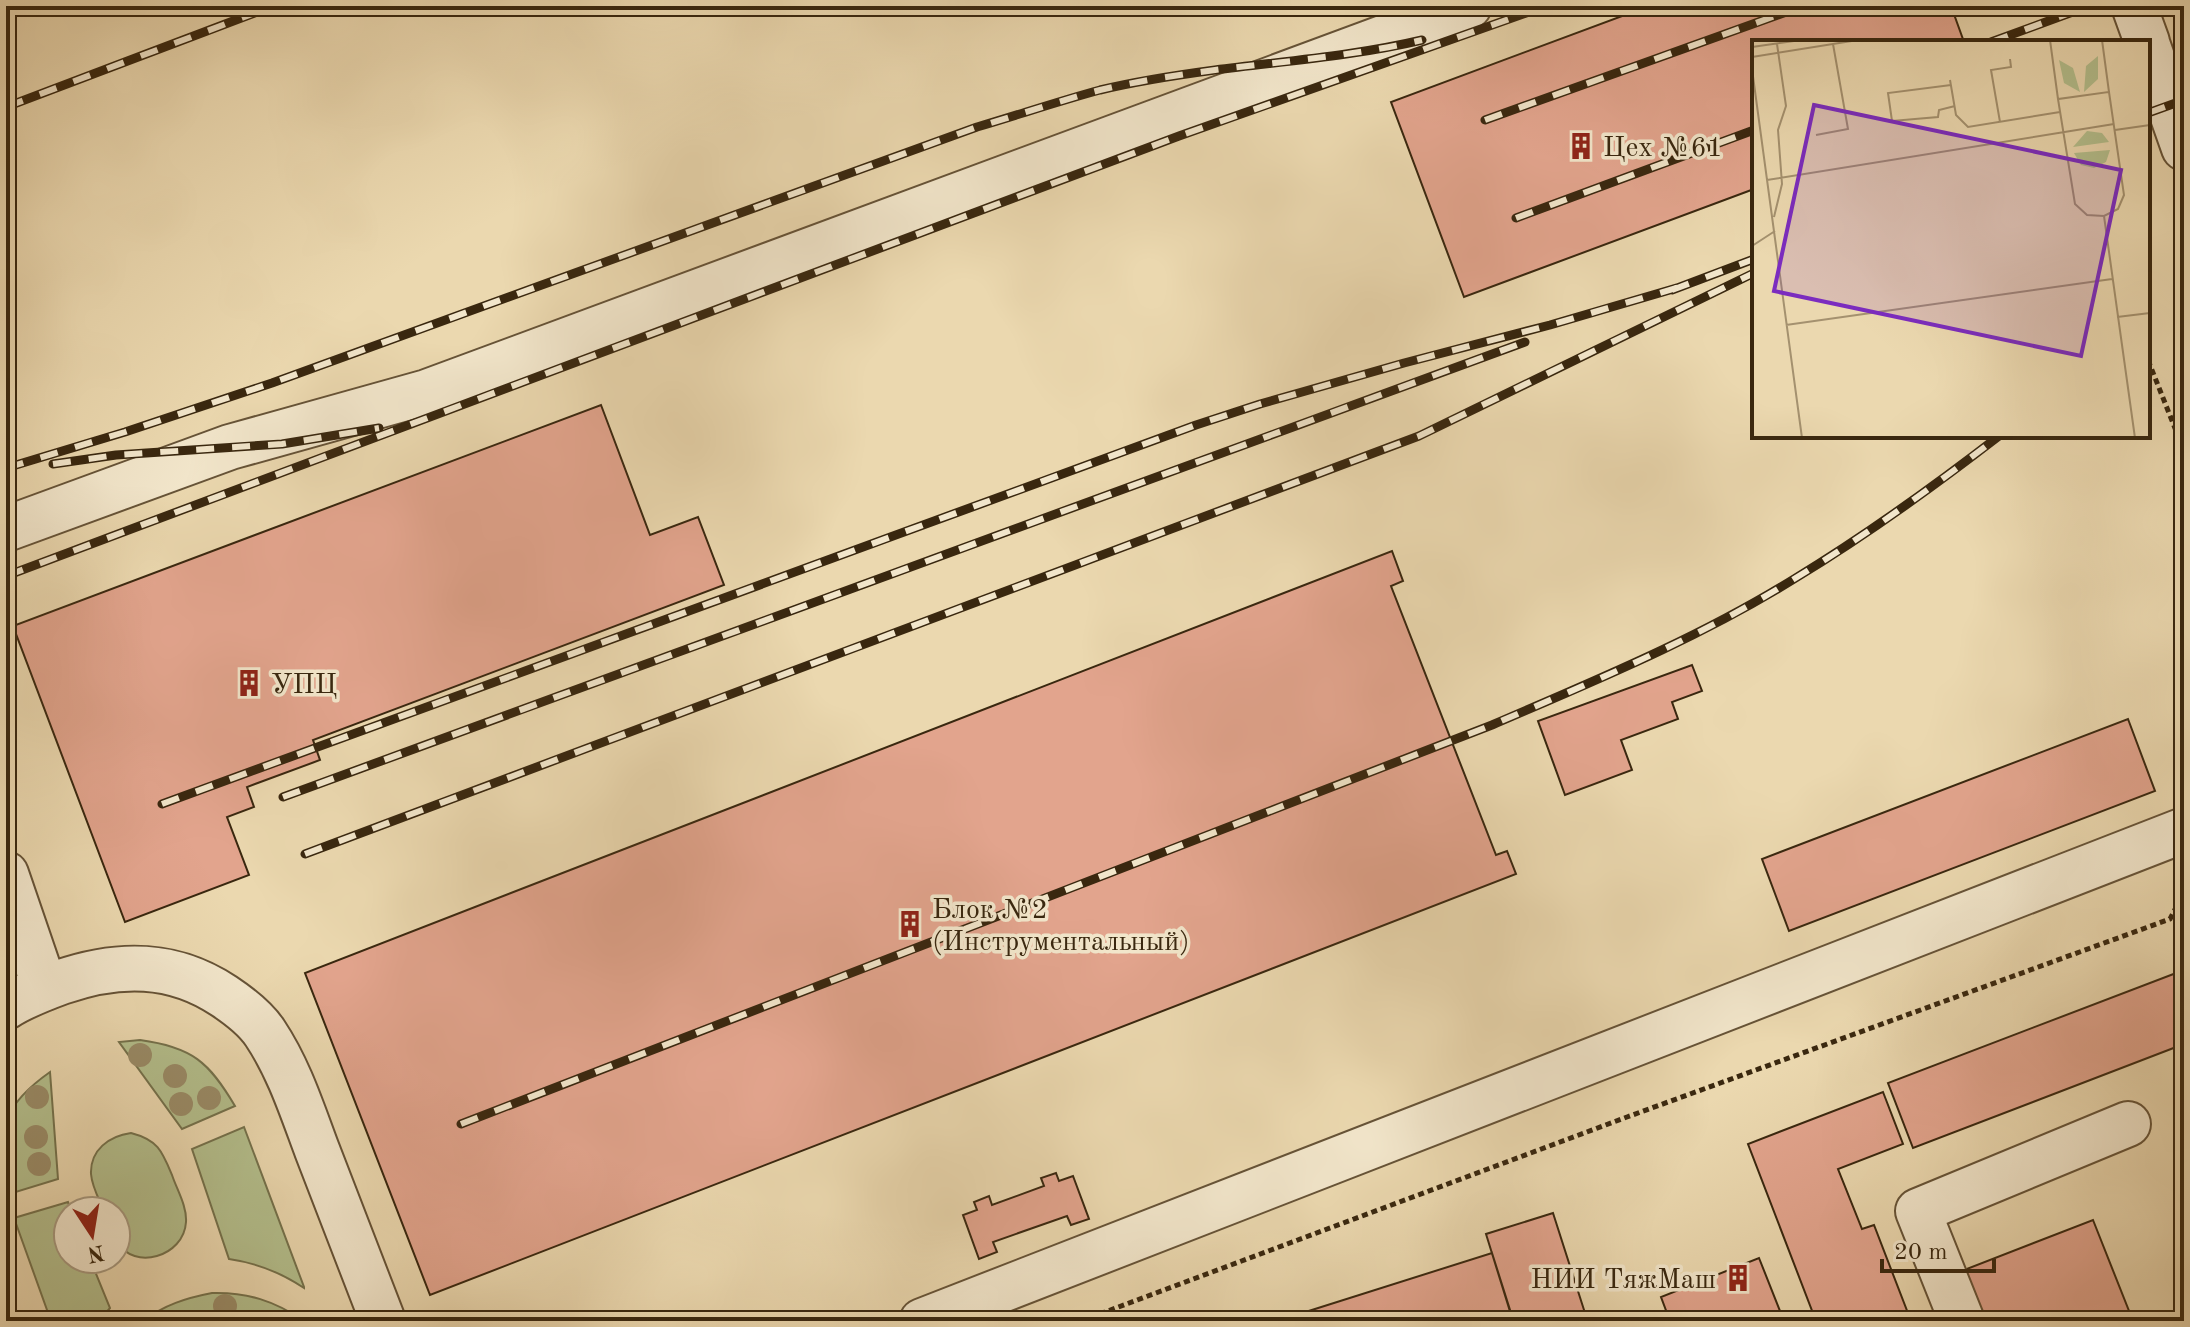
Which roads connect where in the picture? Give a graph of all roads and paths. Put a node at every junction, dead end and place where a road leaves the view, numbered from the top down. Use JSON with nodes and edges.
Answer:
{"nodes":[{"id":1,"x":1469,"y":6,"type":"edge"},
{"id":2,"x":2134,"y":6,"type":"edge"},
{"id":3,"x":2146,"y":40,"type":"edge"},
{"id":4,"x":2150,"y":52,"type":"edge"},
{"id":5,"x":2184,"y":148,"type":"edge"},
{"id":6,"x":2150,"y":365,"type":"edge"},
{"id":7,"x":2184,"y":451,"type":"edge"},
{"id":8,"x":6,"y":529,"type":"edge"},
{"id":9,"x":2184,"y":830,"type":"edge"},
{"id":10,"x":6,"y":874,"type":"edge"},
{"id":11,"x":2184,"y":892,"type":"edge"},
{"id":12,"x":45,"y":988,"type":"junction"},
{"id":13,"x":6,"y":1007,"type":"edge"},
{"id":14,"x":2128,"y":1124,"type":"dead end"},
{"id":15,"x":383,"y":1321,"type":"edge"},
{"id":16,"x":922,"y":1321,"type":"edge"},
{"id":17,"x":1081,"y":1321,"type":"edge"},
{"id":18,"x":1962,"y":1321,"type":"edge"}],
"edges":[{"from":1,"to":8,"type":"lane"},
{"from":2,"to":3,"type":"lane"},
{"from":4,"to":5,"type":"lane"},
{"from":6,"to":7,"type":"path"},
{"from":9,"to":16,"type":"lane"},
{"from":10,"to":12,"type":"lane"},
{"from":11,"to":17,"type":"path"},
{"from":12,"to":13,"type":"lane"},
{"from":12,"to":15,"type":"lane"},
{"from":14,"to":18,"type":"lane"}]}
